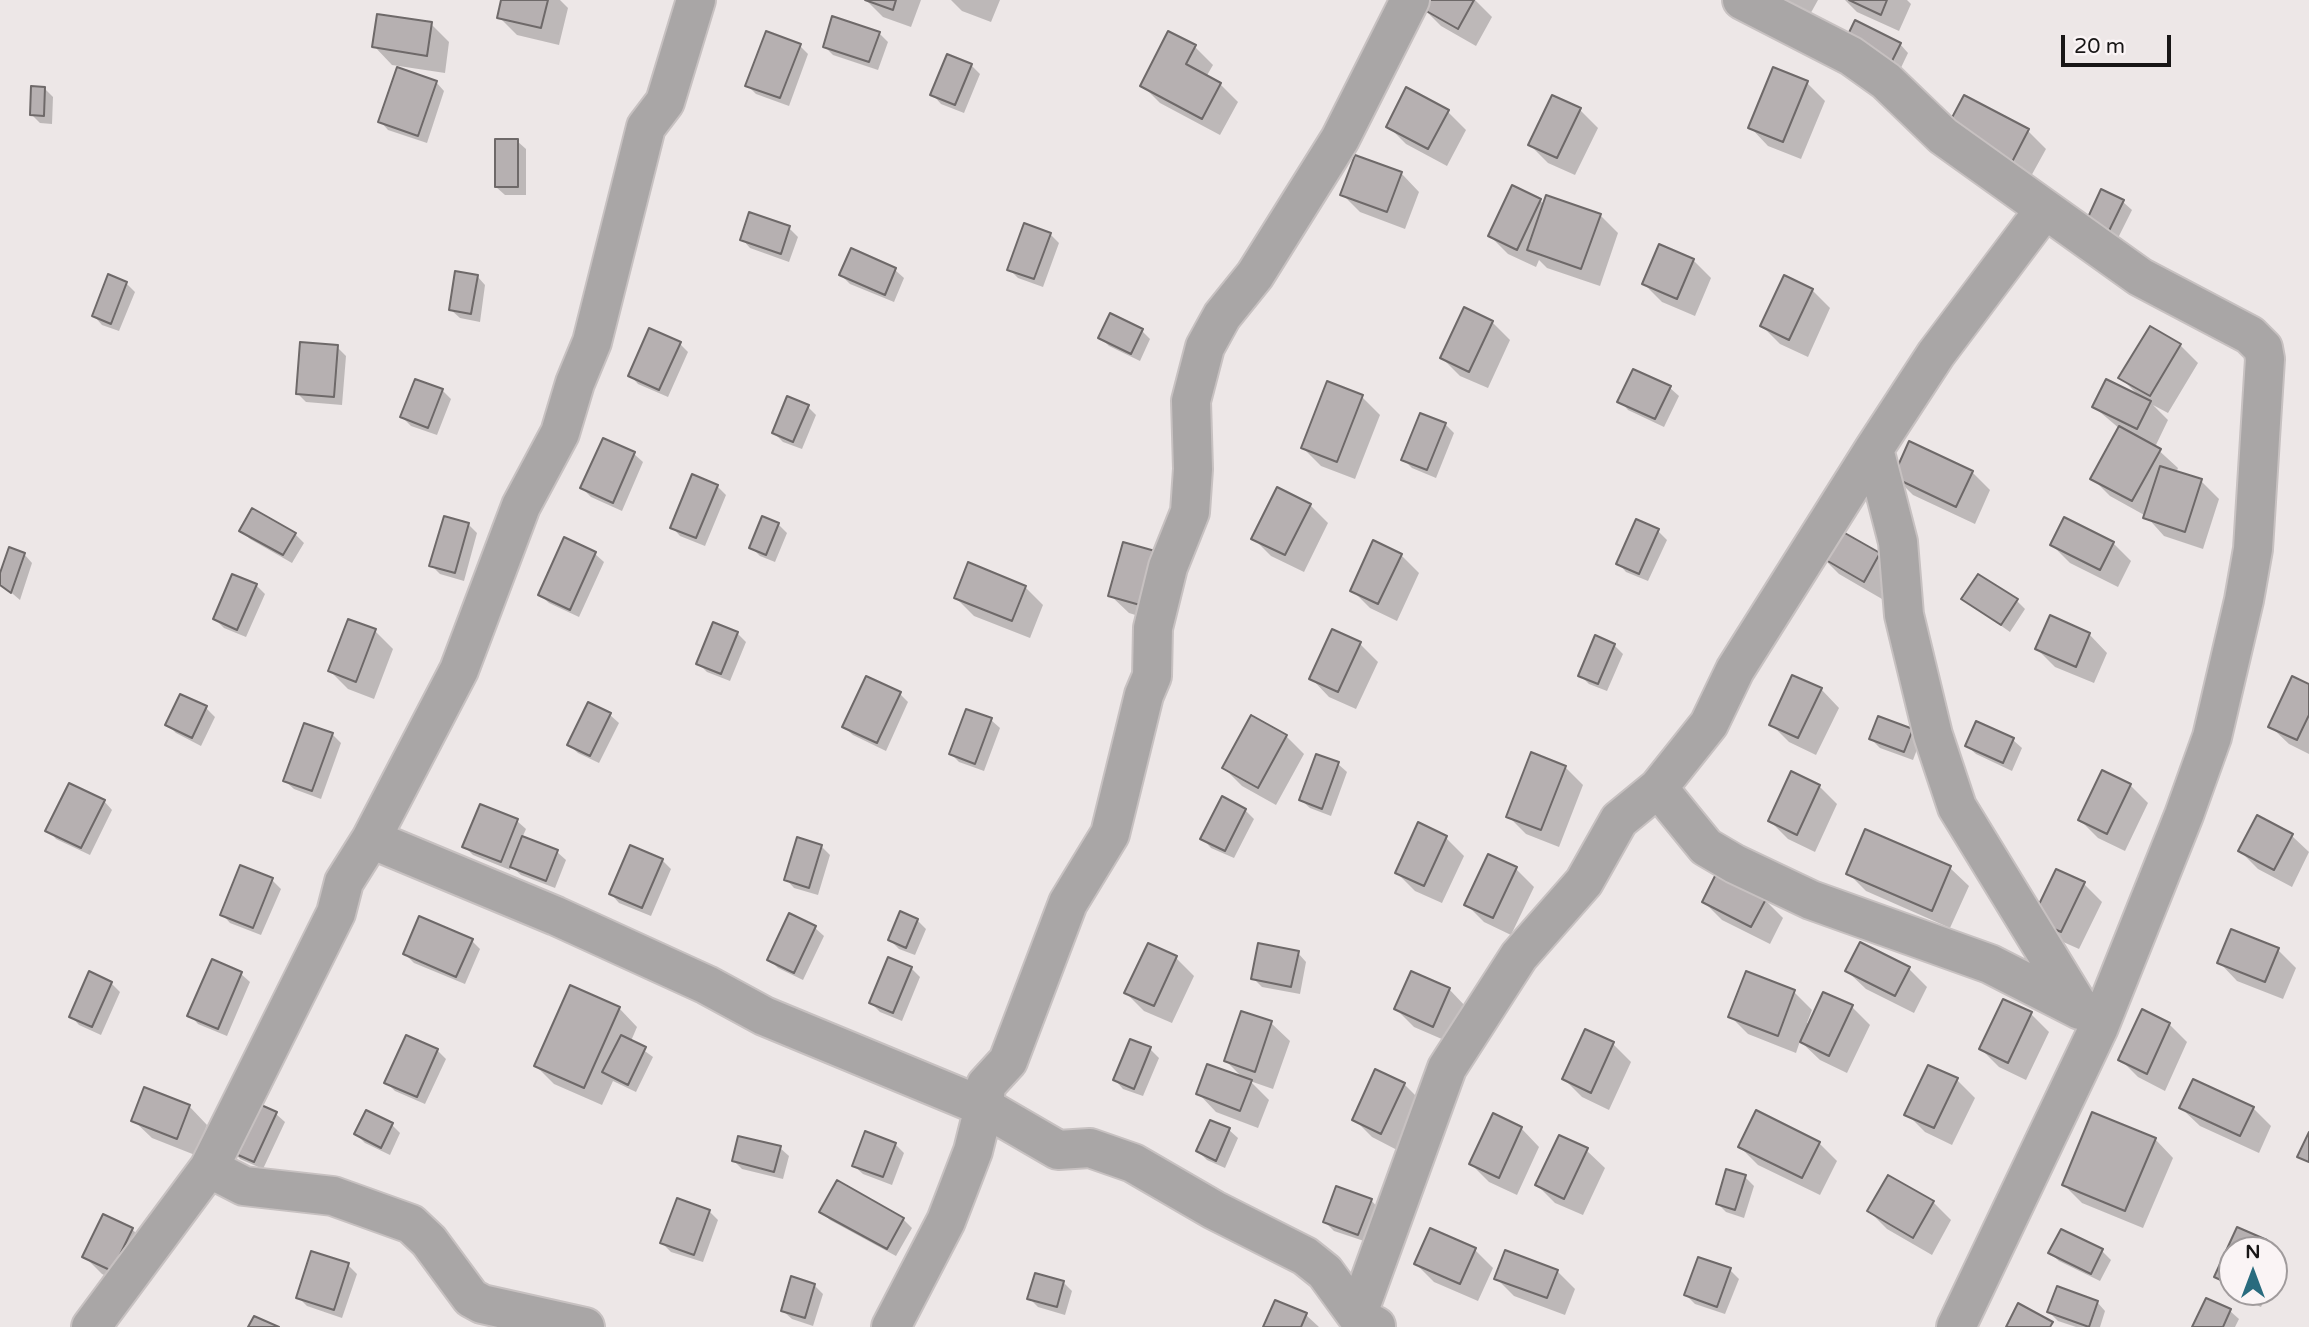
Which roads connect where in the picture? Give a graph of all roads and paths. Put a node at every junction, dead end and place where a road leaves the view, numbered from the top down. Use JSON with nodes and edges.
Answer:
{"nodes":[{"id":1,"x":696,"y":0,"type":"edge"},
{"id":2,"x":1410,"y":0,"type":"edge"},
{"id":3,"x":1742,"y":0,"type":"edge"},
{"id":4,"x":2045,"y":209,"type":"junction"},
{"id":5,"x":1874,"y":449,"type":"junction"},
{"id":6,"x":1658,"y":788,"type":"junction"},
{"id":7,"x":371,"y":839,"type":"junction"},
{"id":8,"x":2090,"y":1018,"type":"junction"},
{"id":9,"x":984,"y":1107,"type":"junction"},
{"id":10,"x":209,"y":1168,"type":"junction"},
{"id":11,"x":1367,"y":1322,"type":"edge"},
{"id":12,"x":91,"y":1327,"type":"edge"},
{"id":13,"x":585,"y":1327,"type":"edge"},
{"id":14,"x":891,"y":1327,"type":"edge"},
{"id":15,"x":1956,"y":1327,"type":"edge"}],
"edges":[{"from":1,"to":7,"type":"street"},
{"from":2,"to":9,"type":"street"},
{"from":3,"to":4,"type":"street"},
{"from":4,"to":5,"type":"street"},
{"from":4,"to":8,"type":"street"},
{"from":5,"to":6,"type":"street"},
{"from":5,"to":8,"type":"street"},
{"from":6,"to":8,"type":"street"},
{"from":6,"to":11,"type":"street"},
{"from":7,"to":9,"type":"street"},
{"from":7,"to":10,"type":"street"},
{"from":8,"to":15,"type":"street"},
{"from":9,"to":11,"type":"street"},
{"from":9,"to":14,"type":"street"},
{"from":10,"to":12,"type":"street"},
{"from":10,"to":13,"type":"street"}]}
